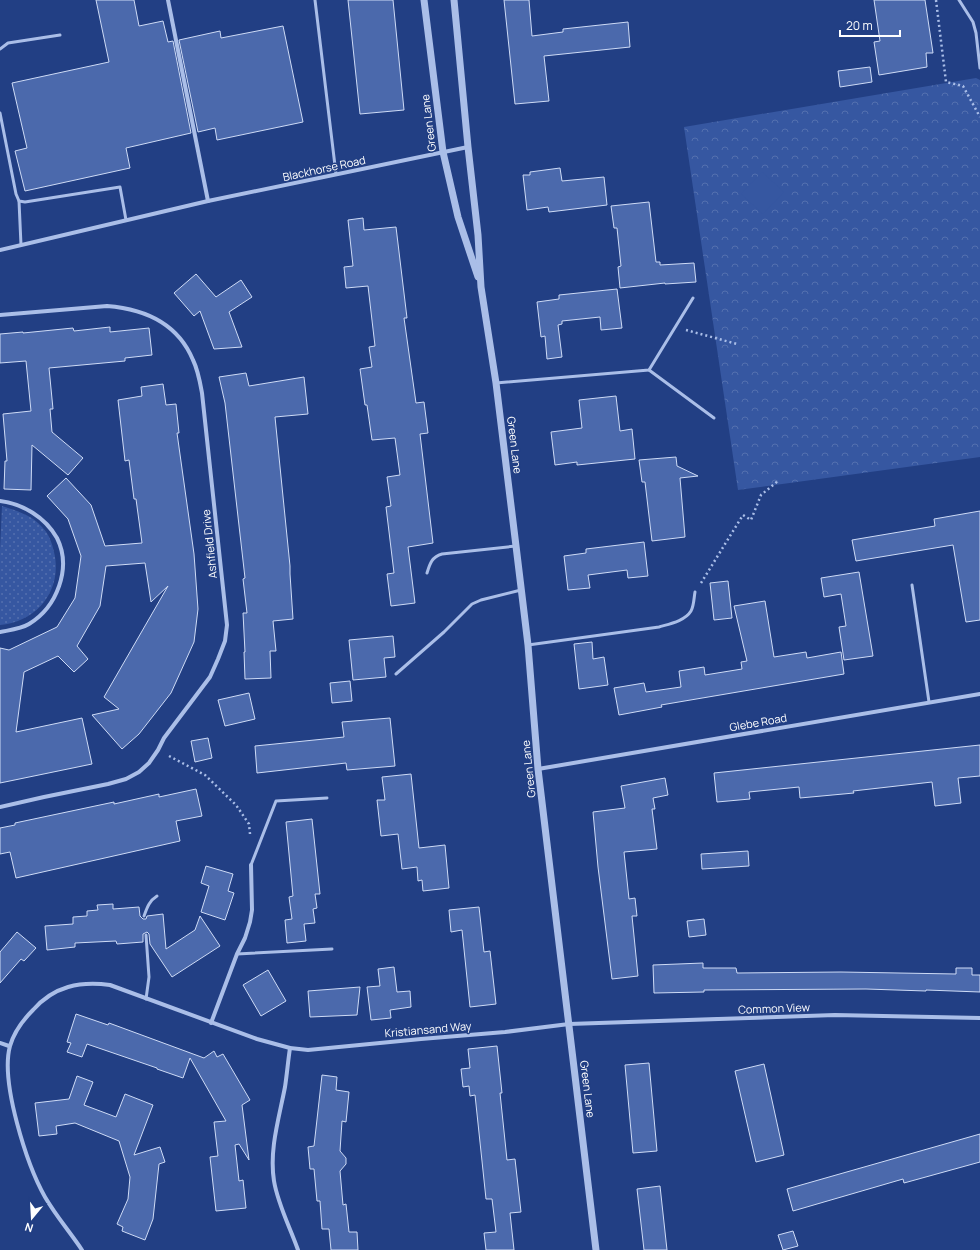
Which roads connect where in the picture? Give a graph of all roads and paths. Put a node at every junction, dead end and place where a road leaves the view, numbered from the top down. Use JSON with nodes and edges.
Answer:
{"nodes":[{"id":1,"x":168,"y":0,"type":"edge"},
{"id":2,"x":315,"y":0,"type":"edge"},
{"id":3,"x":424,"y":0,"type":"edge"},
{"id":4,"x":454,"y":0,"type":"edge"},
{"id":5,"x":936,"y":0,"type":"edge"},
{"id":6,"x":959,"y":0,"type":"edge"},
{"id":7,"x":60,"y":35,"type":"dead end"},
{"id":8,"x":0,"y":48,"type":"edge"},
{"id":9,"x":980,"y":68,"type":"edge"},
{"id":10,"x":0,"y":113,"type":"edge"},
{"id":11,"x":980,"y":117,"type":"edge"},
{"id":12,"x":468,"y":147,"type":"junction"},
{"id":13,"x":442,"y":152,"type":"junction"},
{"id":14,"x":336,"y":174,"type":"junction"},
{"id":15,"x":19,"y":201,"type":"junction"},
{"id":16,"x":208,"y":201,"type":"junction"},
{"id":17,"x":126,"y":220,"type":"junction"},
{"id":18,"x":21,"y":245,"type":"junction"},
{"id":19,"x":0,"y":250,"type":"edge"},
{"id":20,"x":481,"y":287,"type":"junction"},
{"id":21,"x":693,"y":298,"type":"dead end"},
{"id":22,"x":0,"y":315,"type":"edge"},
{"id":23,"x":676,"y":327,"type":"junction"},
{"id":24,"x":737,"y":344,"type":"dead end"},
{"id":25,"x":649,"y":370,"type":"junction"},
{"id":26,"x":496,"y":383,"type":"junction"},
{"id":27,"x":714,"y":418,"type":"dead end"},
{"id":28,"x":778,"y":481,"type":"dead end"},
{"id":29,"x":0,"y":501,"type":"edge"},
{"id":30,"x":516,"y":546,"type":"junction"},
{"id":31,"x":427,"y":573,"type":"dead end"},
{"id":32,"x":912,"y":585,"type":"dead end"},
{"id":33,"x":521,"y":590,"type":"junction"},
{"id":34,"x":696,"y":592,"type":"joint"},
{"id":35,"x":0,"y":632,"type":"edge"},
{"id":36,"x":528,"y":645,"type":"junction"},
{"id":37,"x":396,"y":674,"type":"dead end"},
{"id":38,"x":980,"y":694,"type":"edge"},
{"id":39,"x":929,"y":702,"type":"junction"},
{"id":40,"x":158,"y":750,"type":"junction"},
{"id":41,"x":538,"y":769,"type":"junction"},
{"id":42,"x":327,"y":798,"type":"dead end"},
{"id":43,"x":0,"y":807,"type":"edge"},
{"id":44,"x":250,"y":838,"type":"dead end"},
{"id":45,"x":251,"y":865,"type":"joint"},
{"id":46,"x":156,"y":896,"type":"dead end"},
{"id":47,"x":144,"y":916,"type":"dead end"},
{"id":48,"x":146,"y":935,"type":"dead end"},
{"id":49,"x":332,"y":949,"type":"dead end"},
{"id":50,"x":237,"y":954,"type":"junction"},
{"id":51,"x":146,"y":998,"type":"junction"},
{"id":52,"x":980,"y":1018,"type":"edge"},
{"id":53,"x":211,"y":1023,"type":"junction"},
{"id":54,"x":569,"y":1024,"type":"junction"},
{"id":55,"x":0,"y":1043,"type":"edge"},
{"id":56,"x":9,"y":1046,"type":"junction"},
{"id":57,"x":290,"y":1048,"type":"junction"},
{"id":58,"x":82,"y":1250,"type":"edge"},
{"id":59,"x":298,"y":1250,"type":"edge"},
{"id":60,"x":596,"y":1250,"type":"edge"}],
"edges":[{"from":1,"to":16,"type":"street"},
{"from":2,"to":14,"type":"lane"},
{"from":3,"to":13,"type":"street","name":"Green Lane"},
{"from":4,"to":12,"type":"street","name":"Green Lane"},
{"from":5,"to":11,"type":"path"},
{"from":6,"to":9,"type":"lane"},
{"from":7,"to":8,"type":"lane"},
{"from":10,"to":15,"type":"lane"},
{"from":12,"to":13,"type":"street","name":"Blackhorse Road"},
{"from":12,"to":20,"type":"street","name":"Green Lane"},
{"from":13,"to":14,"type":"street","name":"Blackhorse Road"},
{"from":13,"to":20,"type":"street","name":"Green Lane"},
{"from":14,"to":16,"type":"street","name":"Blackhorse Road"},
{"from":15,"to":17,"type":"lane"},
{"from":15,"to":18,"type":"lane"},
{"from":16,"to":17,"type":"street","name":"Blackhorse Road"},
{"from":17,"to":18,"type":"street","name":"Blackhorse Road"},
{"from":18,"to":19,"type":"street","name":"Blackhorse Road"},
{"from":20,"to":26,"type":"street","name":"Green Lane"},
{"from":21,"to":23,"type":"lane"},
{"from":22,"to":40,"type":"street","name":"Ashfield Drive"},
{"from":23,"to":24,"type":"path"},
{"from":23,"to":25,"type":"lane"},
{"from":25,"to":26,"type":"lane"},
{"from":25,"to":27,"type":"lane"},
{"from":26,"to":30,"type":"street","name":"Green Lane"},
{"from":28,"to":34,"type":"path"},
{"from":29,"to":35,"type":"street"},
{"from":30,"to":31,"type":"lane"},
{"from":30,"to":33,"type":"street","name":"Green Lane"},
{"from":32,"to":39,"type":"lane"},
{"from":33,"to":36,"type":"street","name":"Green Lane"},
{"from":33,"to":37,"type":"lane"},
{"from":34,"to":36,"type":"lane"},
{"from":36,"to":41,"type":"street","name":"Green Lane"},
{"from":38,"to":39,"type":"street","name":"Glebe Road"},
{"from":39,"to":41,"type":"street","name":"Glebe Road"},
{"from":40,"to":43,"type":"street","name":"Ashfield Drive"},
{"from":40,"to":44,"type":"path"},
{"from":41,"to":54,"type":"street","name":"Green Lane"},
{"from":42,"to":45,"type":"lane"},
{"from":45,"to":50,"type":"street"},
{"from":46,"to":47,"type":"lane"},
{"from":48,"to":51,"type":"lane"},
{"from":49,"to":50,"type":"lane"},
{"from":50,"to":53,"type":"street"},
{"from":51,"to":53,"type":"street","name":"Kristiansand Way"},
{"from":51,"to":56,"type":"street","name":"Kristiansand Way"},
{"from":52,"to":54,"type":"street","name":"Common View"},
{"from":53,"to":57,"type":"street","name":"Kristiansand Way"},
{"from":54,"to":57,"type":"street","name":"Kristiansand Way"},
{"from":54,"to":60,"type":"street","name":"Green Lane"},
{"from":55,"to":56,"type":"street"},
{"from":56,"to":58,"type":"street","name":"Kristiansand Way"},
{"from":57,"to":59,"type":"street"}]}
